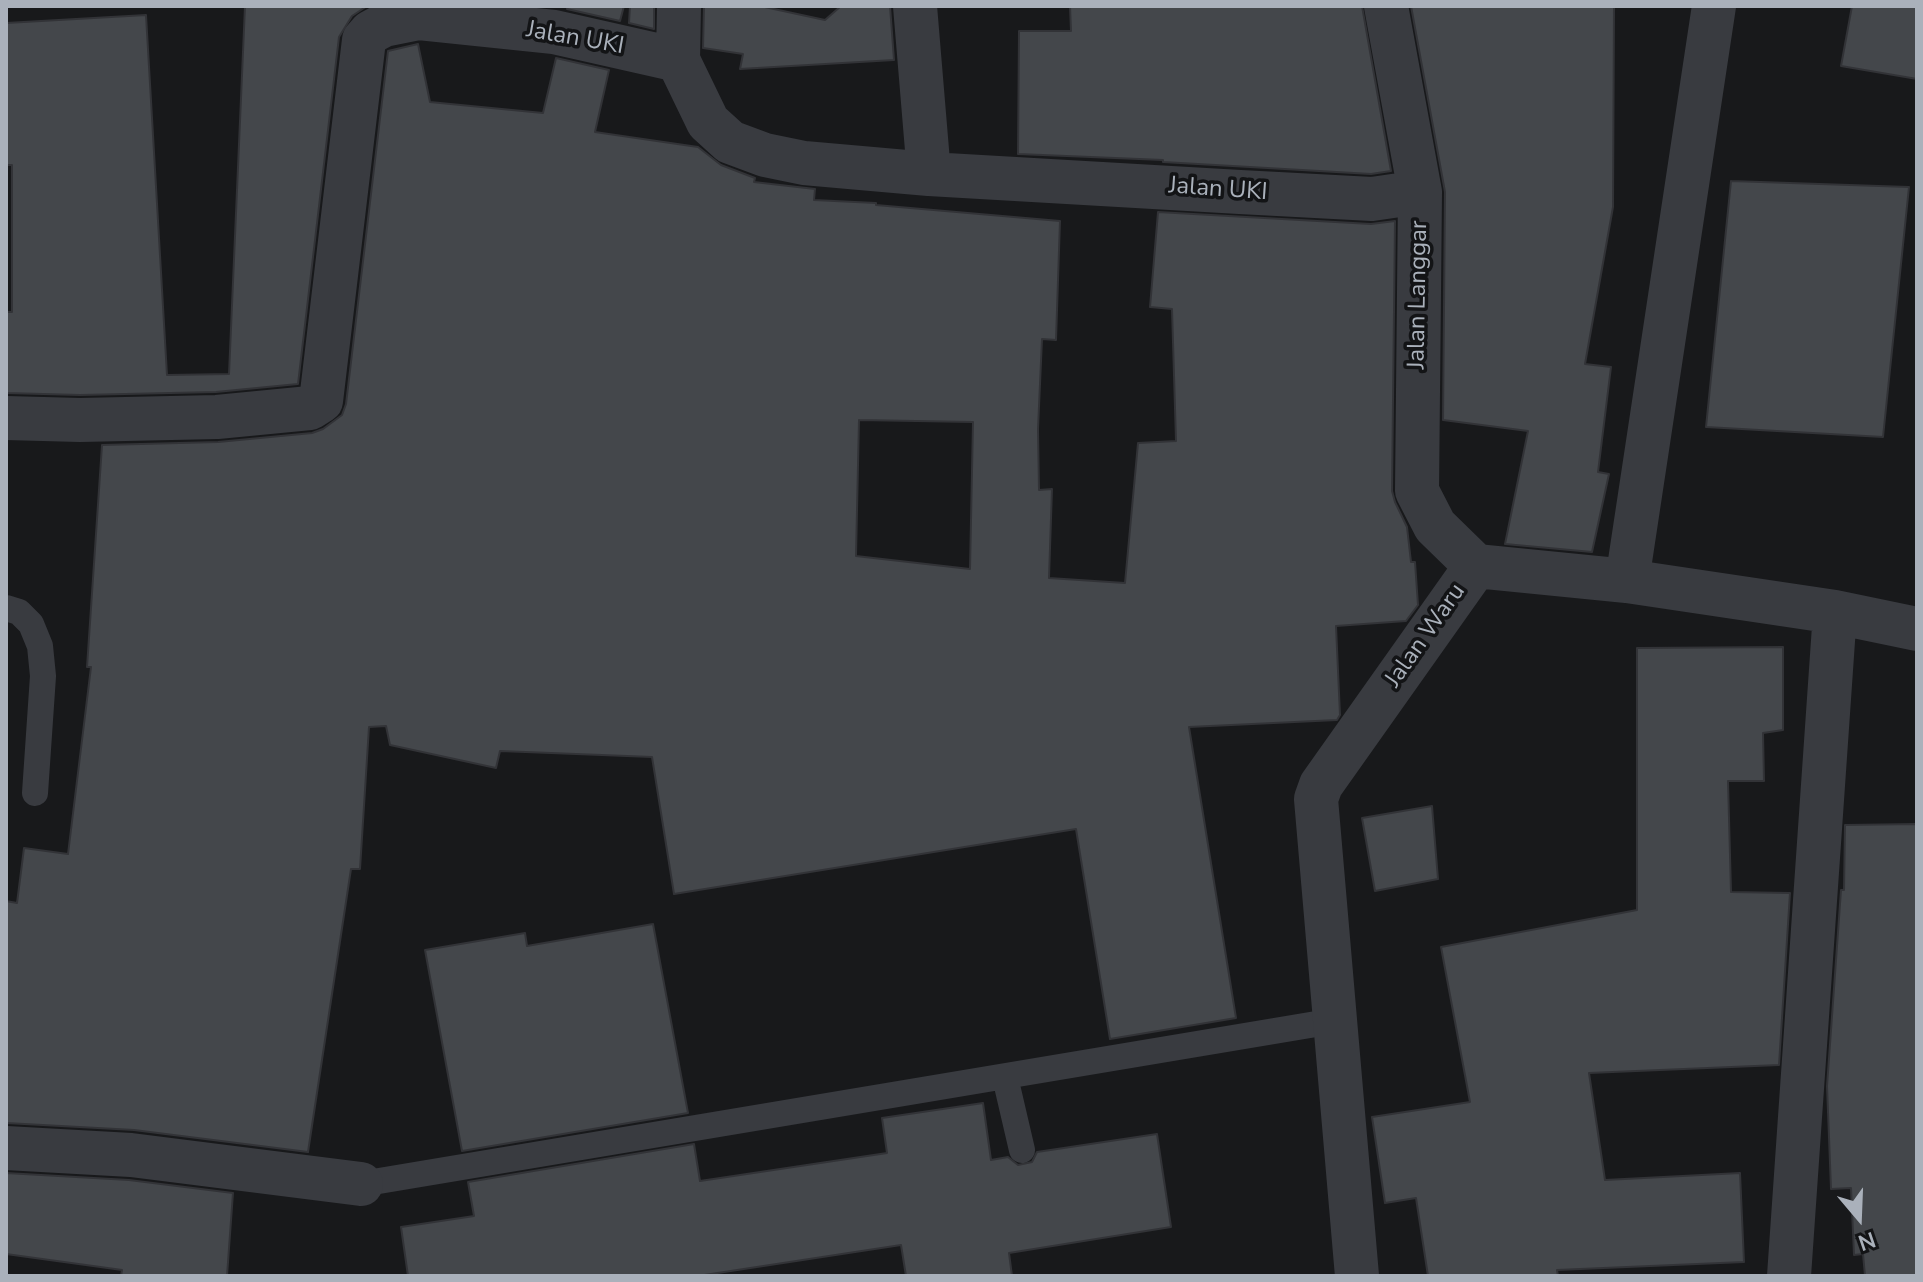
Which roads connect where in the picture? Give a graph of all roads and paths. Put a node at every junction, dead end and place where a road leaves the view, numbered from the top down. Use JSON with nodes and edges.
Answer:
{"nodes":[{"id":1,"x":679,"y":6,"type":"edge"},
{"id":2,"x":915,"y":6,"type":"edge"},
{"id":3,"x":1386,"y":6,"type":"edge"},
{"id":4,"x":1714,"y":6,"type":"edge"},
{"id":5,"x":678,"y":60,"type":"junction"},
{"id":6,"x":929,"y":174,"type":"junction"},
{"id":7,"x":1420,"y":192,"type":"junction"},
{"id":8,"x":6,"y":418,"type":"edge"},
{"id":9,"x":1476,"y":566,"type":"junction"},
{"id":10,"x":1627,"y":581,"type":"junction"},
{"id":11,"x":6,"y":608,"type":"edge"},
{"id":12,"x":1835,"y":612,"type":"junction"},
{"id":13,"x":1917,"y":629,"type":"edge"},
{"id":14,"x":35,"y":793,"type":"dead end"},
{"id":15,"x":1334,"y":1021,"type":"junction"},
{"id":16,"x":1005,"y":1077,"type":"junction"},
{"id":17,"x":6,"y":1148,"type":"edge"},
{"id":18,"x":1022,"y":1150,"type":"dead end"},
{"id":19,"x":361,"y":1184,"type":"joint"},
{"id":20,"x":1357,"y":1276,"type":"edge"},
{"id":21,"x":1789,"y":1276,"type":"edge"}],
"edges":[{"from":1,"to":5,"type":"street"},
{"from":2,"to":6,"type":"street"},
{"from":3,"to":7,"type":"street","name":"Jalan Langgar"},
{"from":4,"to":10,"type":"street"},
{"from":5,"to":6,"type":"street","name":"Jalan UKI"},
{"from":5,"to":8,"type":"street","name":"Jalan UKI"},
{"from":6,"to":7,"type":"street","name":"Jalan UKI"},
{"from":7,"to":9,"type":"street","name":"Jalan Langgar"},
{"from":9,"to":10,"type":"street","name":"Jalan Waru"},
{"from":9,"to":15,"type":"street","name":"Jalan Waru"},
{"from":10,"to":12,"type":"street","name":"Jalan Waru"},
{"from":11,"to":14,"type":"lane"},
{"from":12,"to":13,"type":"street","name":"Jalan Waru"},
{"from":12,"to":21,"type":"street"},
{"from":15,"to":16,"type":"lane"},
{"from":15,"to":20,"type":"street","name":"Jalan Waru"},
{"from":16,"to":18,"type":"lane"},
{"from":16,"to":19,"type":"lane"},
{"from":17,"to":19,"type":"street"}]}
